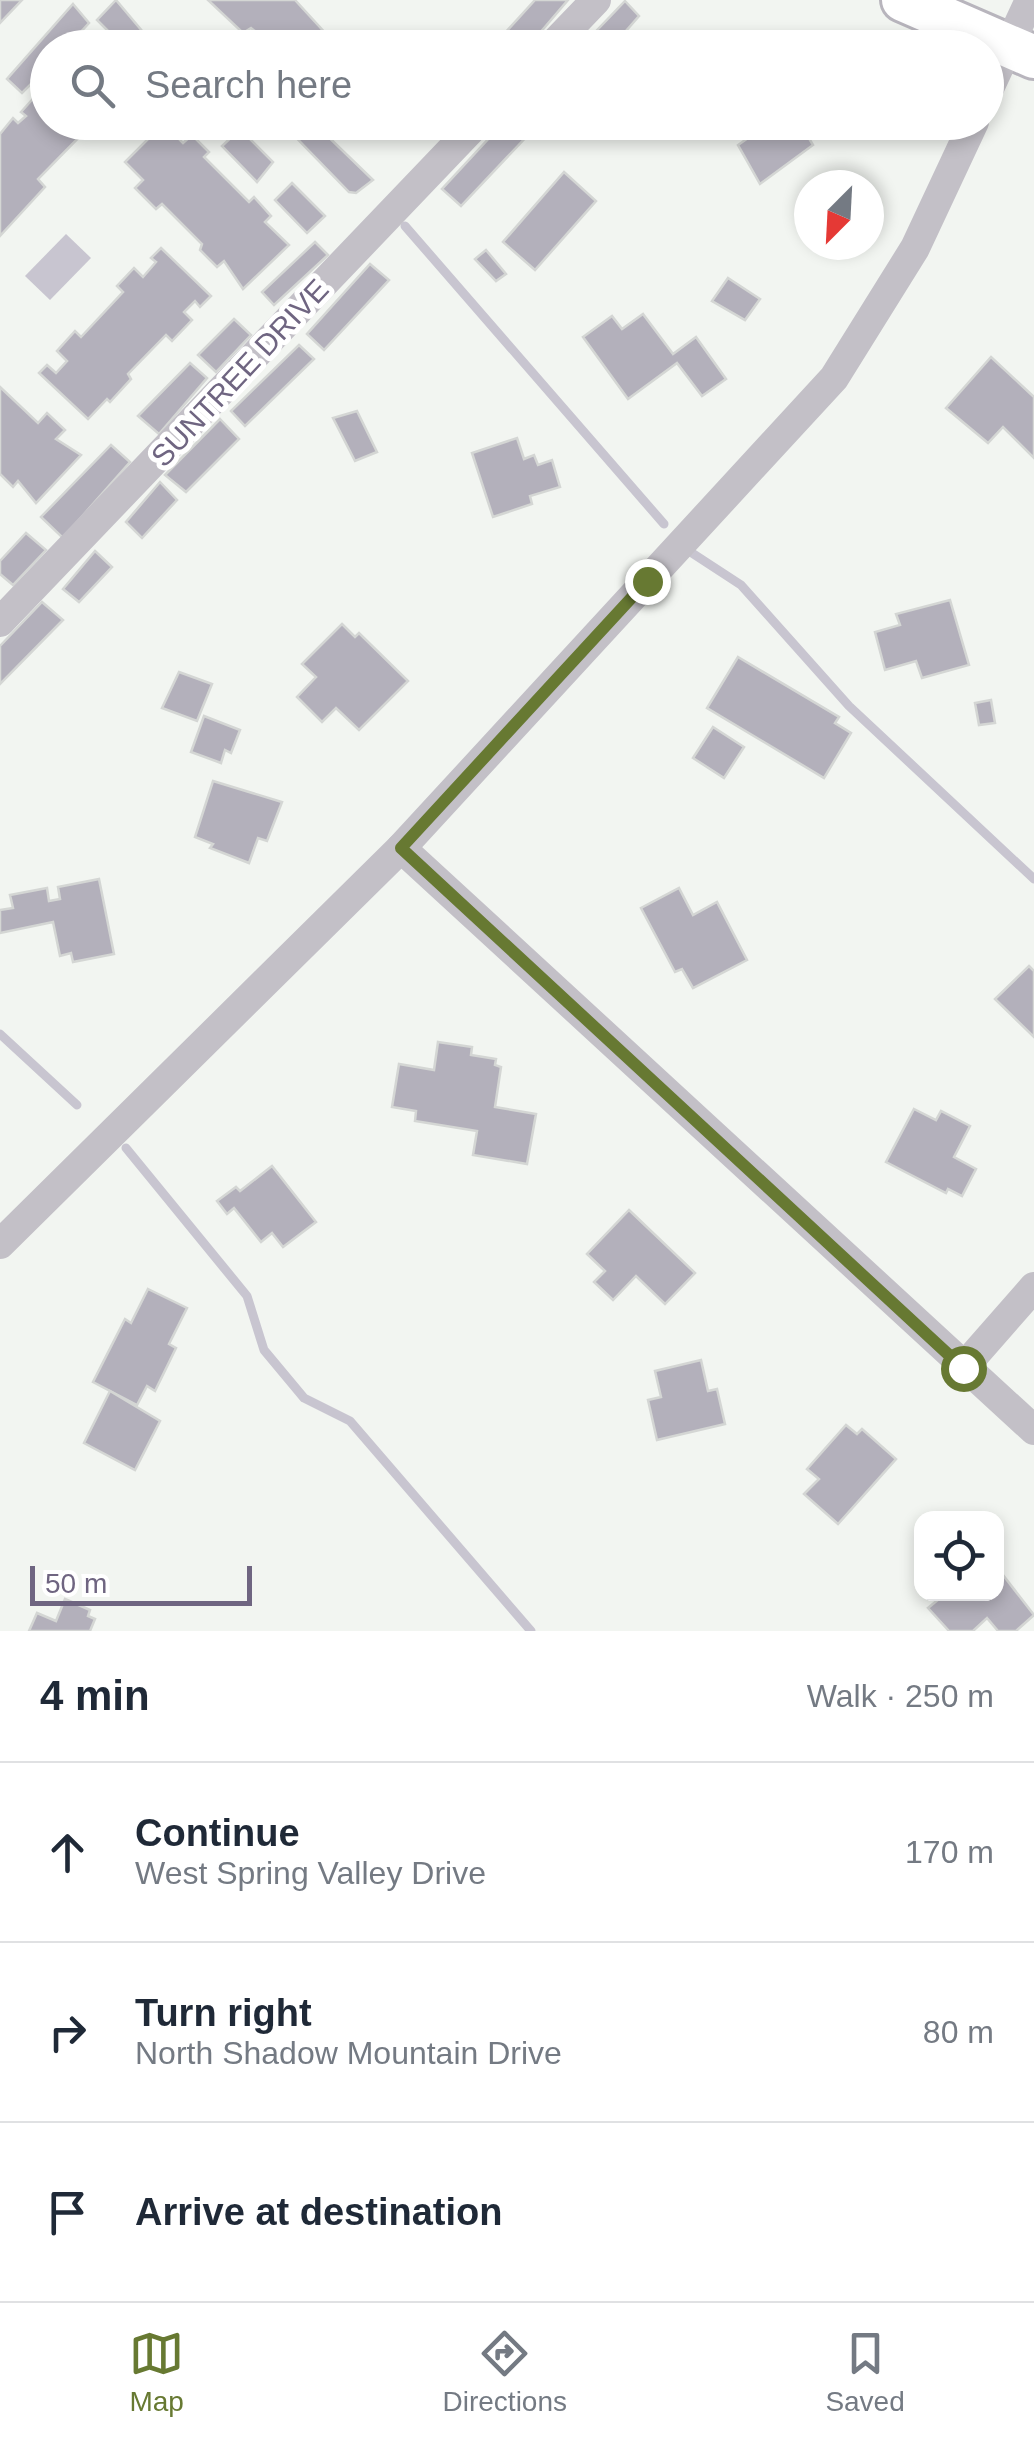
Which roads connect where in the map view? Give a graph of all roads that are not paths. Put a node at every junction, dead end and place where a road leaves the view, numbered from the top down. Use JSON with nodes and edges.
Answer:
{"nodes":[{"id":1,"x":596,"y":0,"type":"edge"},
{"id":2,"x":904,"y":0,"type":"edge"},
{"id":3,"x":1030,"y":0,"type":"edge"},
{"id":4,"x":567,"y":30,"type":"edge"},
{"id":5,"x":972,"y":30,"type":"edge"},
{"id":6,"x":1022,"y":52,"type":"edge"},
{"id":7,"x":1004,"y":74,"type":"edge"},
{"id":8,"x":461,"y":140,"type":"edge"},
{"id":9,"x":966,"y":140,"type":"edge"},
{"id":10,"x":0,"y":622,"type":"edge"},
{"id":11,"x":401,"y":848,"type":"junction"},
{"id":12,"x":0,"y":1244,"type":"edge"},
{"id":13,"x":1034,"y":1288,"type":"edge"},
{"id":14,"x":963,"y":1368,"type":"junction"},
{"id":15,"x":1034,"y":1430,"type":"edge"}],
"edges":[{"from":1,"to":4,"type":"street"},
{"from":2,"to":5,"type":"street"},
{"from":3,"to":6,"type":"street"},
{"from":6,"to":7,"type":"street"},
{"from":8,"to":10,"type":"street","name":"SUNTREE DRIVE"},
{"from":9,"to":11,"type":"street"},
{"from":11,"to":12,"type":"street"},
{"from":11,"to":14,"type":"street"},
{"from":13,"to":14,"type":"street"},
{"from":14,"to":15,"type":"street"}]}
